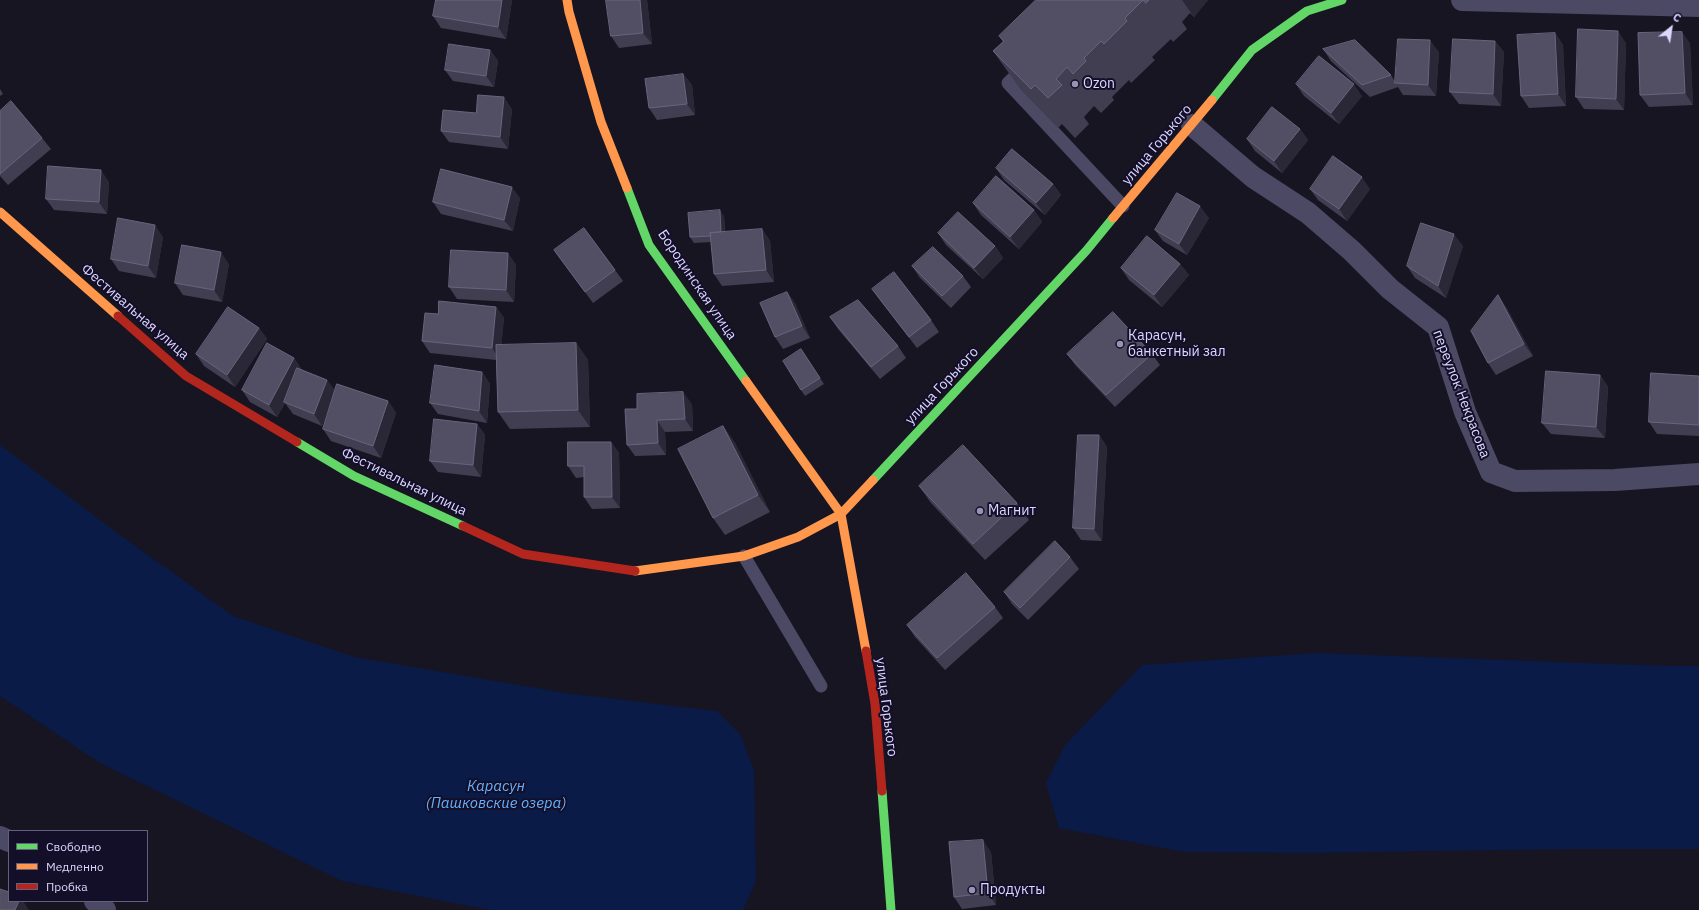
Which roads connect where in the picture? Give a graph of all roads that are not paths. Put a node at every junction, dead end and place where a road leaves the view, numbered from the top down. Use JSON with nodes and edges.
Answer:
{"nodes":[{"id":1,"x":567,"y":0,"type":"edge"},
{"id":2,"x":1342,"y":0,"type":"edge"},
{"id":3,"x":1462,"y":0,"type":"edge"},
{"id":4,"x":1699,"y":6,"type":"edge"},
{"id":5,"x":1035,"y":57,"type":"edge"},
{"id":6,"x":1192,"y":125,"type":"junction"},
{"id":7,"x":1123,"y":206,"type":"junction"},
{"id":8,"x":0,"y":212,"type":"edge"},
{"id":9,"x":1699,"y":474,"type":"edge"},
{"id":10,"x":841,"y":514,"type":"junction"},
{"id":11,"x":744,"y":556,"type":"junction"},
{"id":12,"x":821,"y":686,"type":"dead end"},
{"id":13,"x":96,"y":902,"type":"edge"},
{"id":14,"x":105,"y":910,"type":"edge"},
{"id":15,"x":891,"y":910,"type":"edge"}],
"edges":[{"from":1,"to":10,"type":"street","name":"Бородинская улица"},
{"from":2,"to":6,"type":"street","name":"улица Горького"},
{"from":3,"to":4,"type":"street"},
{"from":5,"to":7,"type":"lane"},
{"from":6,"to":7,"type":"street","name":"улица Горького"},
{"from":6,"to":9,"type":"street","name":"переулок Некрасова"},
{"from":7,"to":10,"type":"street","name":"улица Горького"},
{"from":8,"to":11,"type":"street","name":"Фестивальная улица"},
{"from":10,"to":11,"type":"street","name":"Фестивальная улица"},
{"from":10,"to":15,"type":"street","name":"улица Горького"},
{"from":11,"to":12,"type":"lane"},
{"from":13,"to":14,"type":"street"}]}
